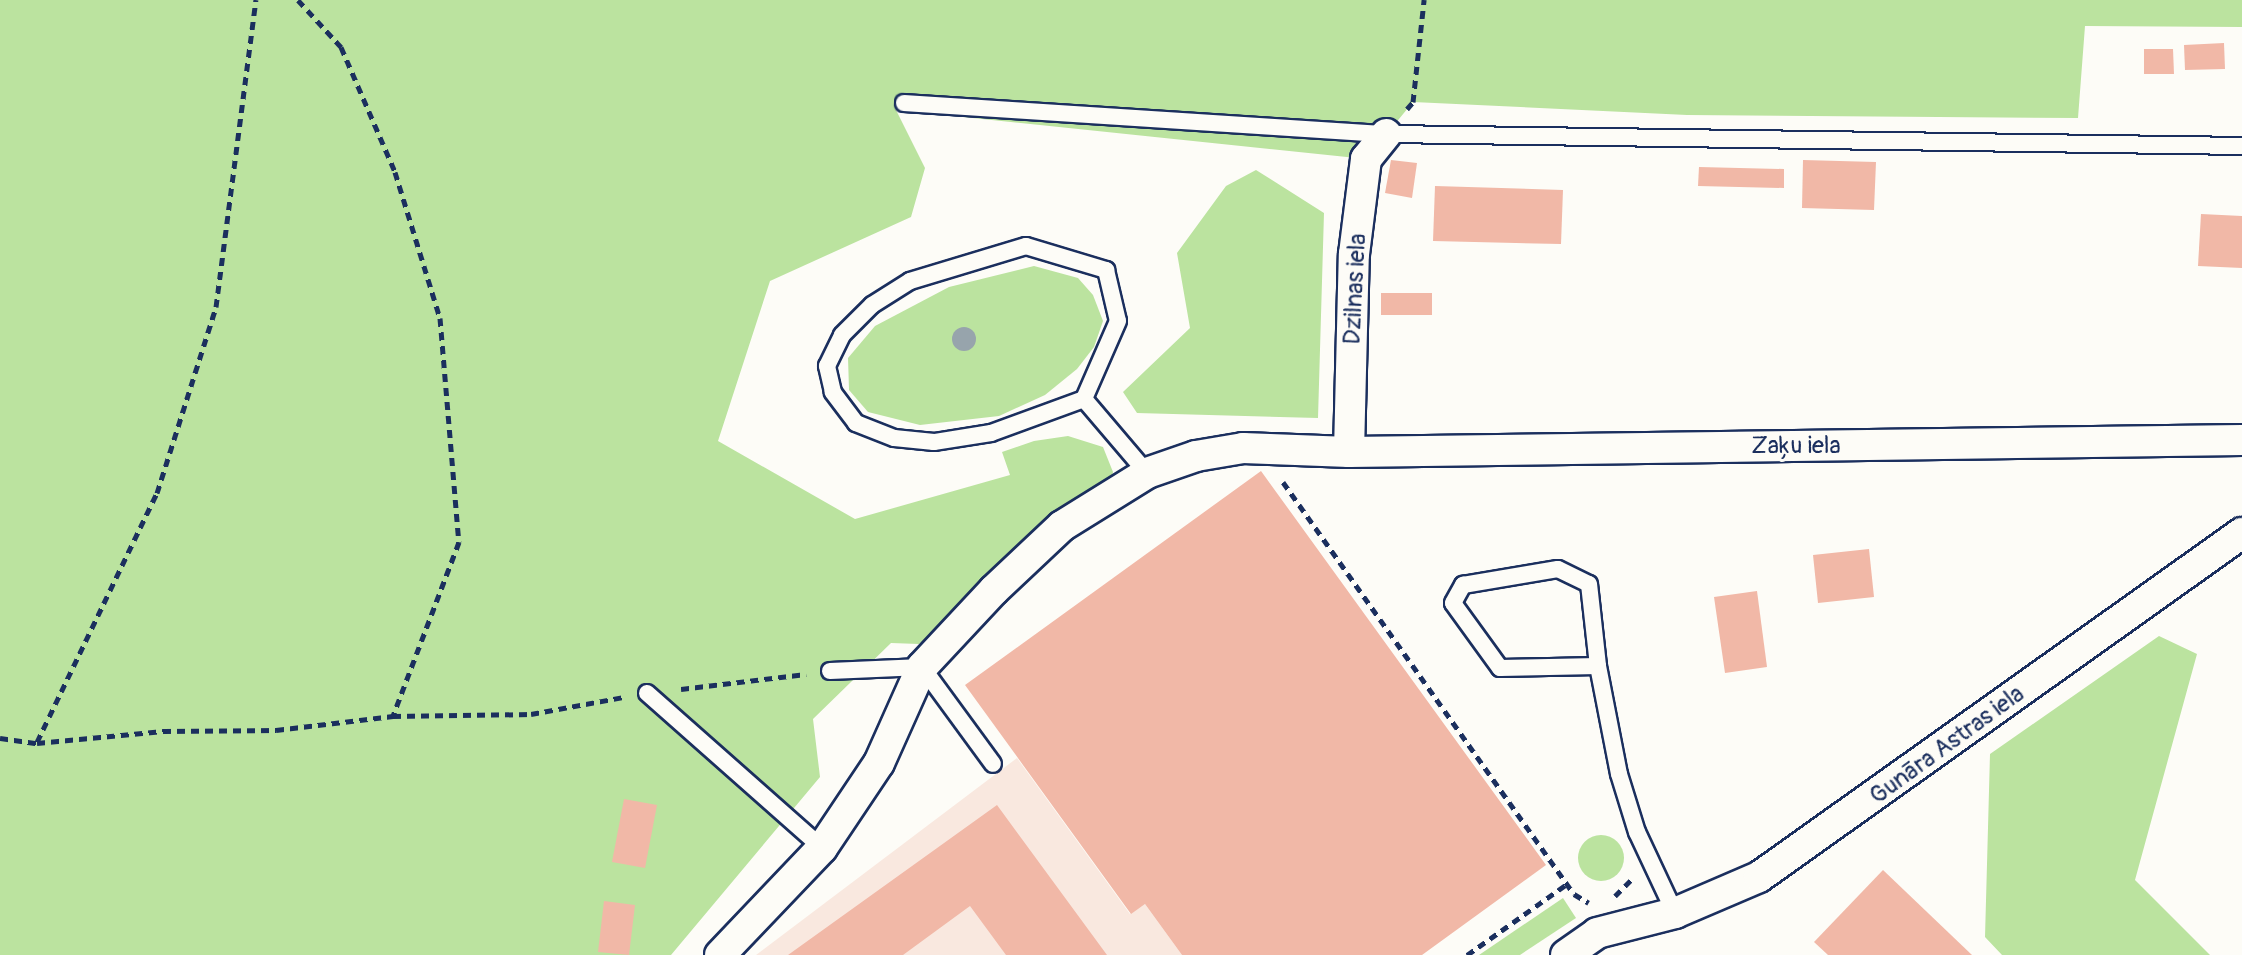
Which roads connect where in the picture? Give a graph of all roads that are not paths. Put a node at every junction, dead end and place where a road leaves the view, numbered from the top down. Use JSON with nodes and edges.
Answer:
{"nodes":[{"id":1,"x":904,"y":103,"type":"dead end"},
{"id":2,"x":1386,"y":134,"type":"junction"},
{"id":3,"x":2242,"y":146,"type":"edge"},
{"id":4,"x":1084,"y":399,"type":"junction"},
{"id":5,"x":2242,"y":440,"type":"edge"},
{"id":6,"x":1349,"y":452,"type":"junction"},
{"id":7,"x":1147,"y":473,"type":"junction"},
{"id":8,"x":2242,"y":533,"type":"edge"},
{"id":9,"x":1598,"y":666,"type":"junction"},
{"id":10,"x":922,"y":667,"type":"junction"},
{"id":11,"x":830,"y":671,"type":"road end"},
{"id":12,"x":647,"y":693,"type":"road end"},
{"id":13,"x":993,"y":764,"type":"dead end"},
{"id":14,"x":822,"y":848,"type":"junction"},
{"id":15,"x":1675,"y":913,"type":"junction"},
{"id":16,"x":1634,"y":923,"type":"junction"},
{"id":17,"x":720,"y":955,"type":"edge"},
{"id":18,"x":1566,"y":955,"type":"edge"},
{"id":19,"x":1615,"y":955,"type":"edge"}],
"edges":[{"from":1,"to":2,"type":"lane"},
{"from":2,"to":3,"type":"lane"},
{"from":2,"to":6,"type":"street","name":"Dzilnas iela"},
{"from":4,"to":4,"type":"lane"},
{"from":4,"to":7,"type":"lane"},
{"from":5,"to":6,"type":"street","name":"Zaķu iela"},
{"from":6,"to":7,"type":"street","name":"Zaķu iela"},
{"from":7,"to":10,"type":"street","name":"Zaķu iela"},
{"from":8,"to":15,"type":"street","name":"Gunāra Astras iela"},
{"from":9,"to":9,"type":"lane"},
{"from":9,"to":15,"type":"lane"},
{"from":10,"to":11,"type":"lane"},
{"from":10,"to":13,"type":"lane"},
{"from":10,"to":14,"type":"street"},
{"from":12,"to":14,"type":"lane"},
{"from":14,"to":17,"type":"street"},
{"from":15,"to":16,"type":"street","name":"Gunāra Astras iela"},
{"from":16,"to":18,"type":"street","name":"Gunāra Astras iela"},
{"from":16,"to":19,"type":"street"}]}
